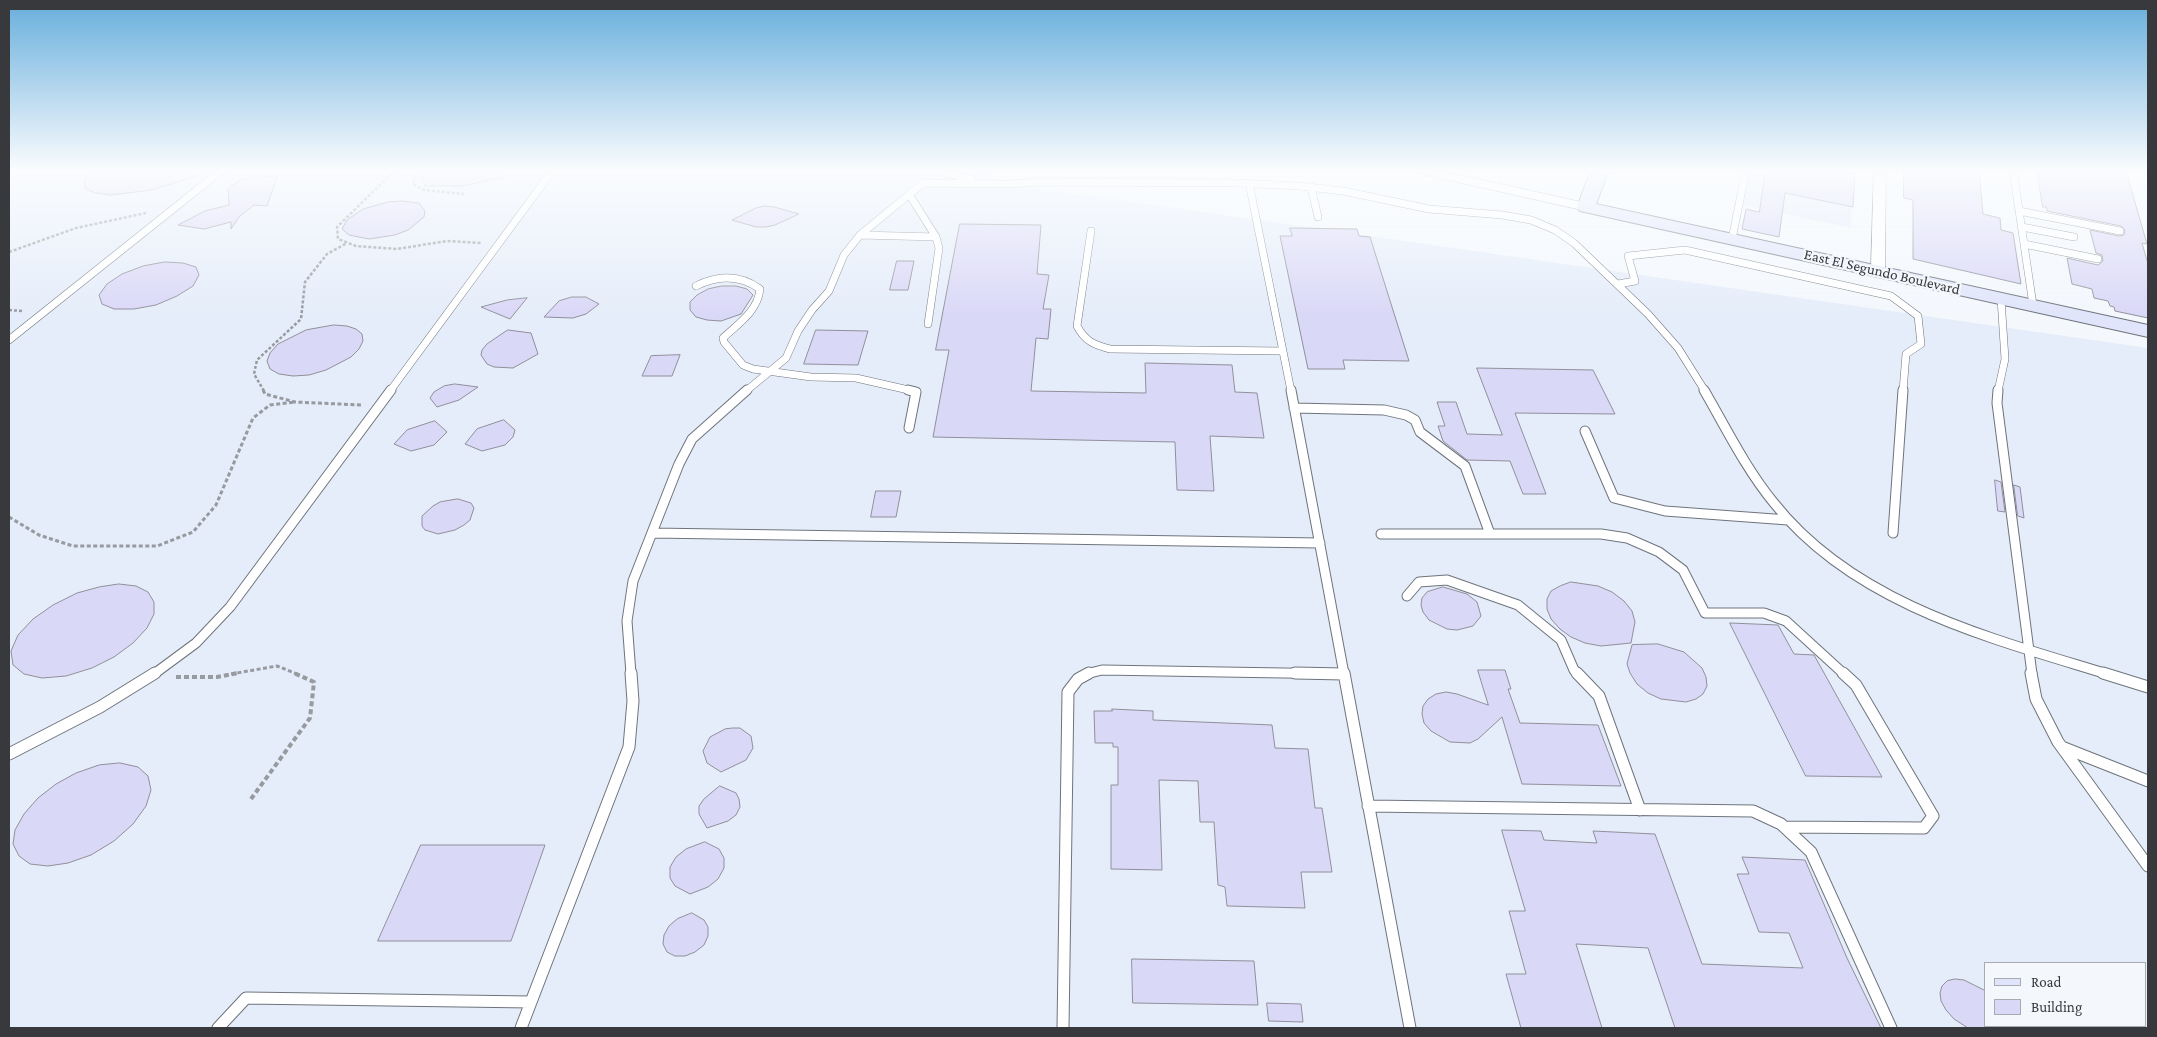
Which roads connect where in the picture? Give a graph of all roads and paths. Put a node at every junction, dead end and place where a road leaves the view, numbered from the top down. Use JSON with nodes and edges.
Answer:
{"nodes":[{"id":1,"x":114,"y":218,"type":"edge"},
{"id":2,"x":161,"y":218,"type":"edge"},
{"id":3,"x":346,"y":218,"type":"edge"},
{"id":4,"x":518,"y":218,"type":"edge"},
{"id":5,"x":880,"y":218,"type":"edge"},
{"id":6,"x":924,"y":218,"type":"edge"},
{"id":7,"x":1255,"y":218,"type":"edge"},
{"id":8,"x":1518,"y":218,"type":"edge"},
{"id":9,"x":1638,"y":218,"type":"edge"},
{"id":10,"x":1736,"y":218,"type":"edge"},
{"id":11,"x":1879,"y":218,"type":"edge"},
{"id":12,"x":2020,"y":218,"type":"edge"},
{"id":13,"x":2058,"y":218,"type":"edge"},
{"id":14,"x":2022,"y":227,"type":"junction"},
{"id":15,"x":2120,"y":230,"type":"dead end"},
{"id":16,"x":1090,"y":231,"type":"dead end"},
{"id":17,"x":860,"y":235,"type":"junction"},
{"id":18,"x":2074,"y":237,"type":"dead end"},
{"id":19,"x":936,"y":238,"type":"junction"},
{"id":20,"x":1732,"y":239,"type":"junction"},
{"id":21,"x":347,"y":243,"type":"junction"},
{"id":22,"x":499,"y":244,"type":"junction"},
{"id":23,"x":2024,"y":244,"type":"junction"},
{"id":24,"x":9,"y":252,"type":"edge"},
{"id":25,"x":2098,"y":259,"type":"dead end"},
{"id":26,"x":1878,"y":271,"type":"junction"},
{"id":27,"x":1618,"y":284,"type":"junction"},
{"id":28,"x":696,"y":286,"type":"dead end"},
{"id":29,"x":2000,"y":299,"type":"junction"},
{"id":30,"x":2033,"y":305,"type":"junction"},
{"id":31,"x":928,"y":324,"type":"dead end"},
{"id":32,"x":2148,"y":331,"type":"edge"},
{"id":33,"x":9,"y":340,"type":"edge"},
{"id":34,"x":1282,"y":351,"type":"junction"},
{"id":35,"x":767,"y":372,"type":"junction"},
{"id":36,"x":295,"y":402,"type":"junction"},
{"id":37,"x":380,"y":406,"type":"junction"},
{"id":38,"x":1294,"y":408,"type":"junction"},
{"id":39,"x":909,"y":428,"type":"dead end"},
{"id":40,"x":1585,"y":431,"type":"dead end"},
{"id":41,"x":9,"y":517,"type":"edge"},
{"id":42,"x":1788,"y":520,"type":"junction"},
{"id":43,"x":652,"y":533,"type":"junction"},
{"id":44,"x":1893,"y":533,"type":"dead end"},
{"id":45,"x":1381,"y":534,"type":"dead end"},
{"id":46,"x":1490,"y":534,"type":"junction"},
{"id":47,"x":1320,"y":542,"type":"junction"},
{"id":48,"x":1406,"y":596,"type":"dead end"},
{"id":49,"x":2027,"y":649,"type":"junction"},
{"id":50,"x":1344,"y":674,"type":"junction"},
{"id":51,"x":148,"y":677,"type":"junction"},
{"id":52,"x":2148,"y":687,"type":"edge"},
{"id":53,"x":2062,"y":747,"type":"junction"},
{"id":54,"x":9,"y":754,"type":"edge"},
{"id":55,"x":2148,"y":782,"type":"edge"},
{"id":56,"x":251,"y":799,"type":"dead end"},
{"id":57,"x":1368,"y":806,"type":"junction"},
{"id":58,"x":1640,"y":810,"type":"junction"},
{"id":59,"x":1785,"y":827,"type":"junction"},
{"id":60,"x":2148,"y":866,"type":"edge"},
{"id":61,"x":531,"y":1002,"type":"junction"},
{"id":62,"x":218,"y":1028,"type":"edge"},
{"id":63,"x":521,"y":1028,"type":"edge"},
{"id":64,"x":1064,"y":1028,"type":"edge"},
{"id":65,"x":1410,"y":1028,"type":"edge"},
{"id":66,"x":1891,"y":1028,"type":"edge"}],
"edges":[{"from":1,"to":24,"type":"path"},
{"from":2,"to":33,"type":"lane"},
{"from":3,"to":21,"type":"path"},
{"from":4,"to":22,"type":"lane"},
{"from":5,"to":17,"type":"lane"},
{"from":6,"to":19,"type":"lane"},
{"from":7,"to":34,"type":"lane"},
{"from":8,"to":27,"type":"lane"},
{"from":9,"to":20,"type":"main road","name":"East El Segundo Boulevard"},
{"from":10,"to":20,"type":"lane"},
{"from":11,"to":26,"type":"street"},
{"from":12,"to":14,"type":"lane"},
{"from":13,"to":15,"type":"lane"},
{"from":14,"to":18,"type":"lane"},
{"from":14,"to":23,"type":"lane"},
{"from":16,"to":34,"type":"lane"},
{"from":17,"to":19,"type":"lane"},
{"from":17,"to":35,"type":"lane"},
{"from":19,"to":31,"type":"lane"},
{"from":20,"to":26,"type":"main road","name":"East El Segundo Boulevard"},
{"from":21,"to":22,"type":"path"},
{"from":21,"to":36,"type":"path"},
{"from":22,"to":37,"type":"lane"},
{"from":23,"to":25,"type":"lane"},
{"from":23,"to":30,"type":"lane"},
{"from":26,"to":29,"type":"main road","name":"East El Segundo Boulevard"},
{"from":27,"to":42,"type":"lane"},
{"from":27,"to":44,"type":"lane"},
{"from":28,"to":35,"type":"lane"},
{"from":29,"to":30,"type":"main road","name":"East El Segundo Boulevard"},
{"from":29,"to":49,"type":"lane"},
{"from":30,"to":32,"type":"main road","name":"East El Segundo Boulevard"},
{"from":34,"to":38,"type":"lane"},
{"from":35,"to":39,"type":"lane"},
{"from":35,"to":43,"type":"lane"},
{"from":36,"to":37,"type":"path"},
{"from":36,"to":41,"type":"path"},
{"from":37,"to":51,"type":"lane"},
{"from":38,"to":46,"type":"lane"},
{"from":38,"to":47,"type":"lane"},
{"from":40,"to":42,"type":"lane"},
{"from":42,"to":49,"type":"lane"},
{"from":43,"to":47,"type":"lane"},
{"from":43,"to":61,"type":"lane"},
{"from":45,"to":46,"type":"lane"},
{"from":46,"to":59,"type":"lane"},
{"from":47,"to":50,"type":"lane"},
{"from":48,"to":58,"type":"lane"},
{"from":49,"to":52,"type":"lane"},
{"from":49,"to":53,"type":"lane"},
{"from":50,"to":57,"type":"lane"},
{"from":50,"to":64,"type":"lane"},
{"from":51,"to":54,"type":"lane"},
{"from":51,"to":56,"type":"path"},
{"from":53,"to":55,"type":"lane"},
{"from":53,"to":60,"type":"lane"},
{"from":57,"to":58,"type":"lane"},
{"from":57,"to":65,"type":"lane"},
{"from":58,"to":59,"type":"lane"},
{"from":59,"to":66,"type":"lane"},
{"from":61,"to":62,"type":"lane"},
{"from":61,"to":63,"type":"lane"}]}
